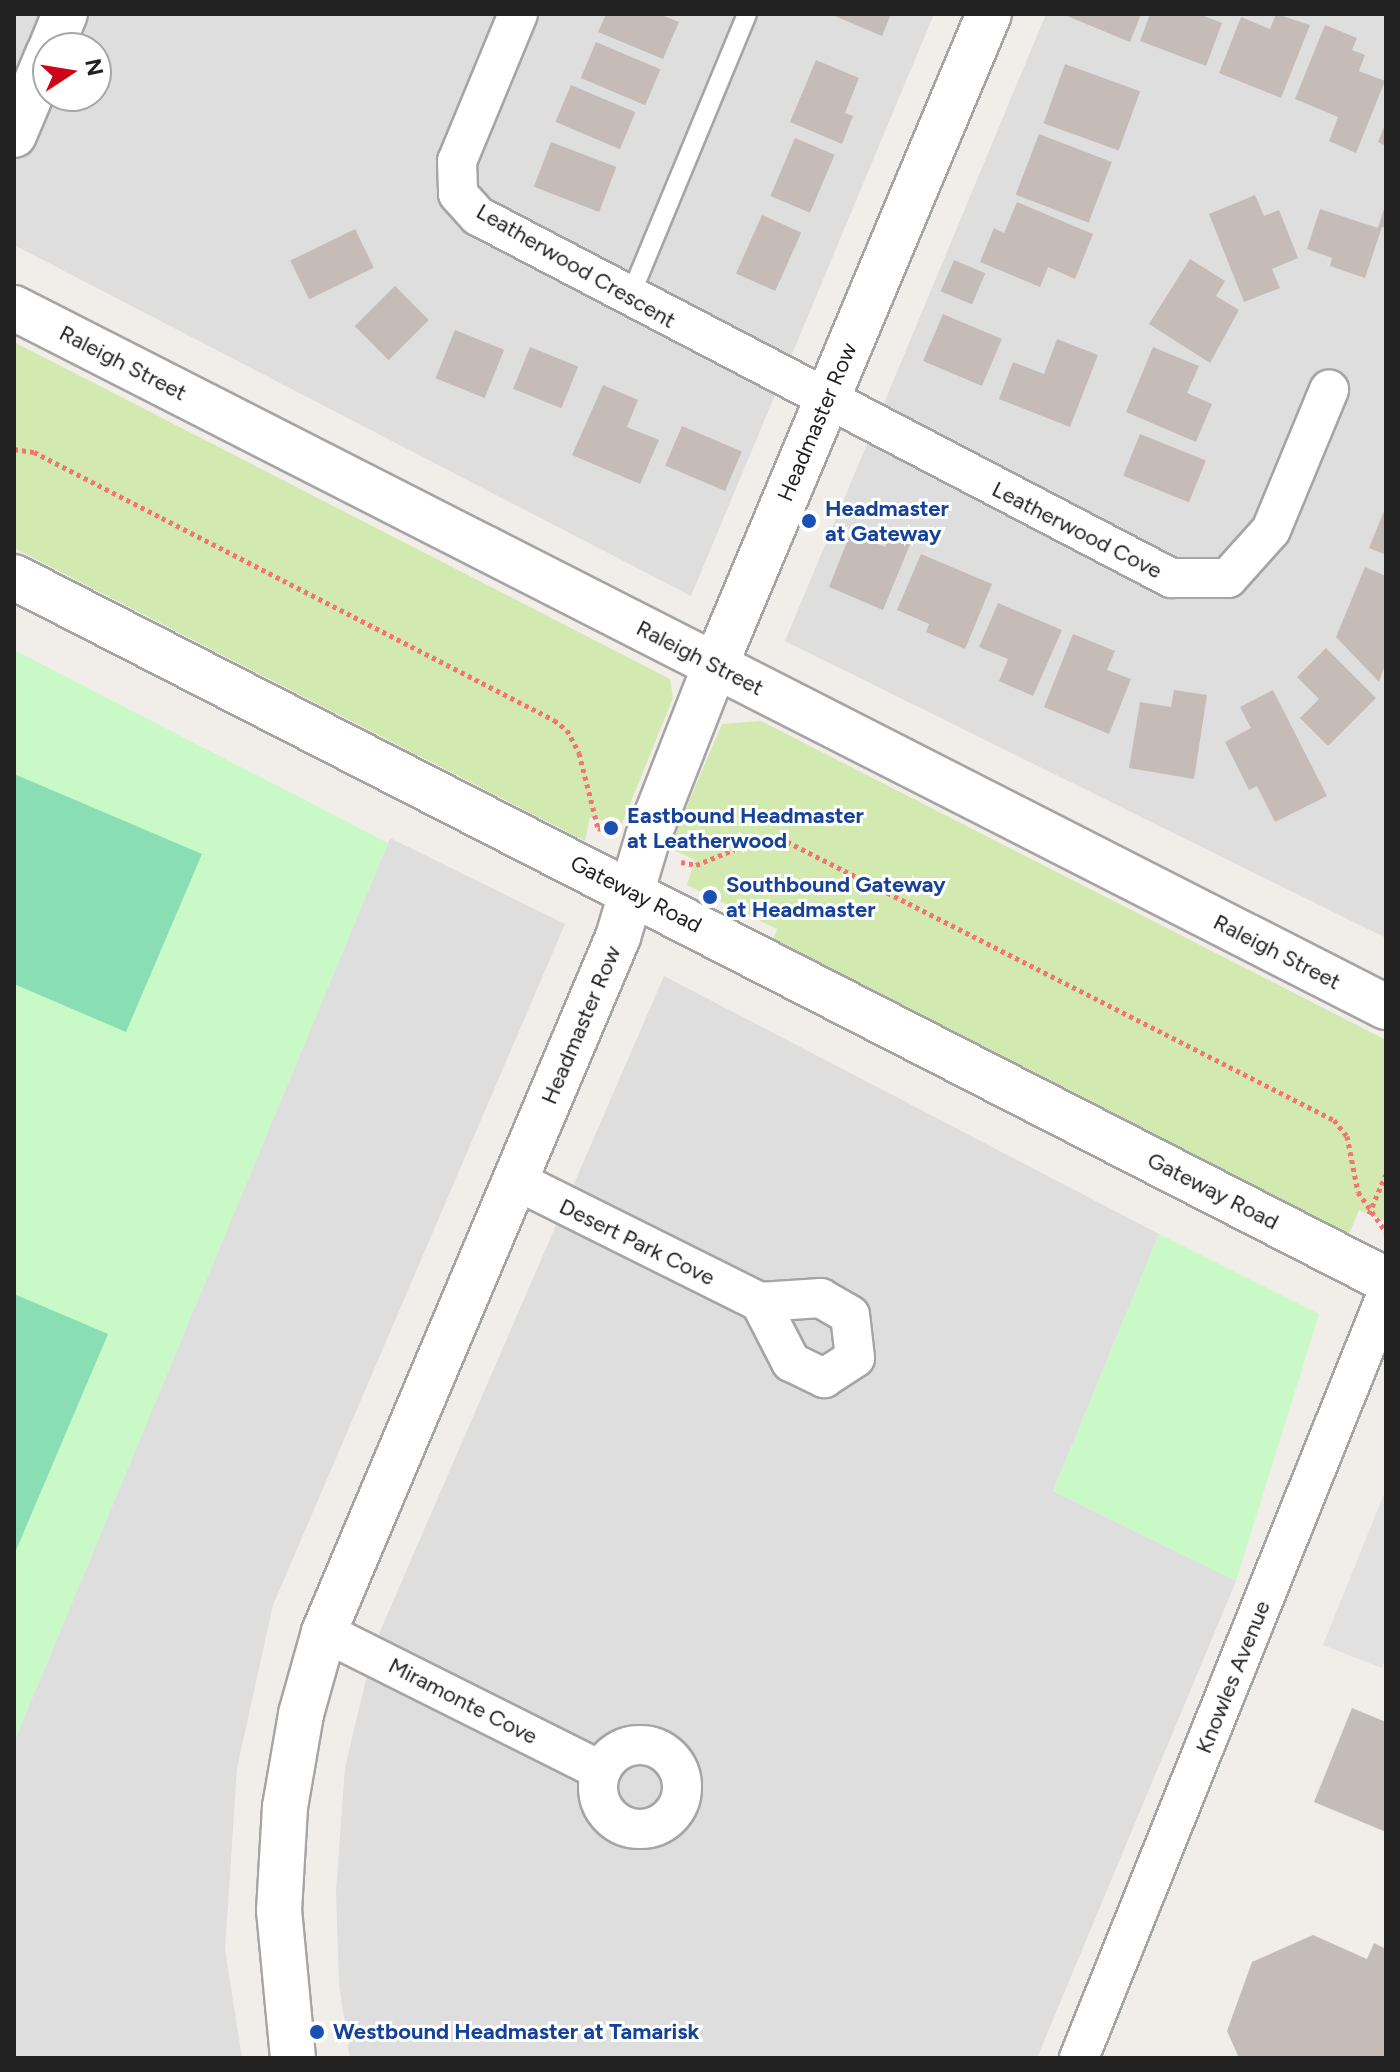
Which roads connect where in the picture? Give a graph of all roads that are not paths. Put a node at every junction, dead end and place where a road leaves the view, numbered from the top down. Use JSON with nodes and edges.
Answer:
{"nodes":[{"id":1,"x":518,"y":14,"type":"edge"},
{"id":2,"x":747,"y":14,"type":"edge"},
{"id":3,"x":989,"y":14,"type":"edge"},
{"id":4,"x":32,"y":92,"type":"edge"},
{"id":5,"x":14,"y":135,"type":"edge"},
{"id":6,"x":629,"y":299,"type":"junction"},
{"id":7,"x":14,"y":308,"type":"edge"},
{"id":8,"x":1329,"y":390,"type":"dead end"},
{"id":9,"x":825,"y":401,"type":"junction"},
{"id":10,"x":14,"y":577,"type":"edge"},
{"id":11,"x":715,"y":666,"type":"junction"},
{"id":12,"x":631,"y":891,"type":"junction"},
{"id":13,"x":1386,"y":1007,"type":"edge"},
{"id":14,"x":515,"y":1180,"type":"junction"},
{"id":15,"x":1386,"y":1280,"type":"edge"},
{"id":16,"x":1386,"y":1296,"type":"edge"},
{"id":17,"x":760,"y":1302,"type":"dead end"},
{"id":18,"x":324,"y":1632,"type":"junction"},
{"id":19,"x":601,"y":1771,"type":"dead end"},
{"id":20,"x":293,"y":2058,"type":"edge"},
{"id":21,"x":1079,"y":2058,"type":"edge"}],
"edges":[{"from":1,"to":6,"type":"street","name":"Leatherwood Crescent"},
{"from":2,"to":6,"type":"lane"},
{"from":3,"to":9,"type":"street","name":"Headmaster Row"},
{"from":4,"to":5,"type":"street"},
{"from":6,"to":9,"type":"street","name":"Leatherwood Crescent"},
{"from":7,"to":11,"type":"street","name":"Raleigh Street"},
{"from":8,"to":9,"type":"street","name":"Leatherwood Cove"},
{"from":9,"to":11,"type":"street","name":"Headmaster Row"},
{"from":10,"to":12,"type":"street","name":"Gateway Road"},
{"from":11,"to":12,"type":"street","name":"Headmaster Row"},
{"from":11,"to":13,"type":"street","name":"Raleigh Street"},
{"from":12,"to":14,"type":"street","name":"Headmaster Row"},
{"from":12,"to":15,"type":"street","name":"Gateway Road"},
{"from":14,"to":17,"type":"street","name":"Desert Park Cove"},
{"from":14,"to":18,"type":"street","name":"Headmaster Row"},
{"from":16,"to":21,"type":"street","name":"Knowles Avenue"},
{"from":18,"to":19,"type":"street","name":"Miramonte Cove"},
{"from":18,"to":20,"type":"street","name":"Headmaster Row"}]}
